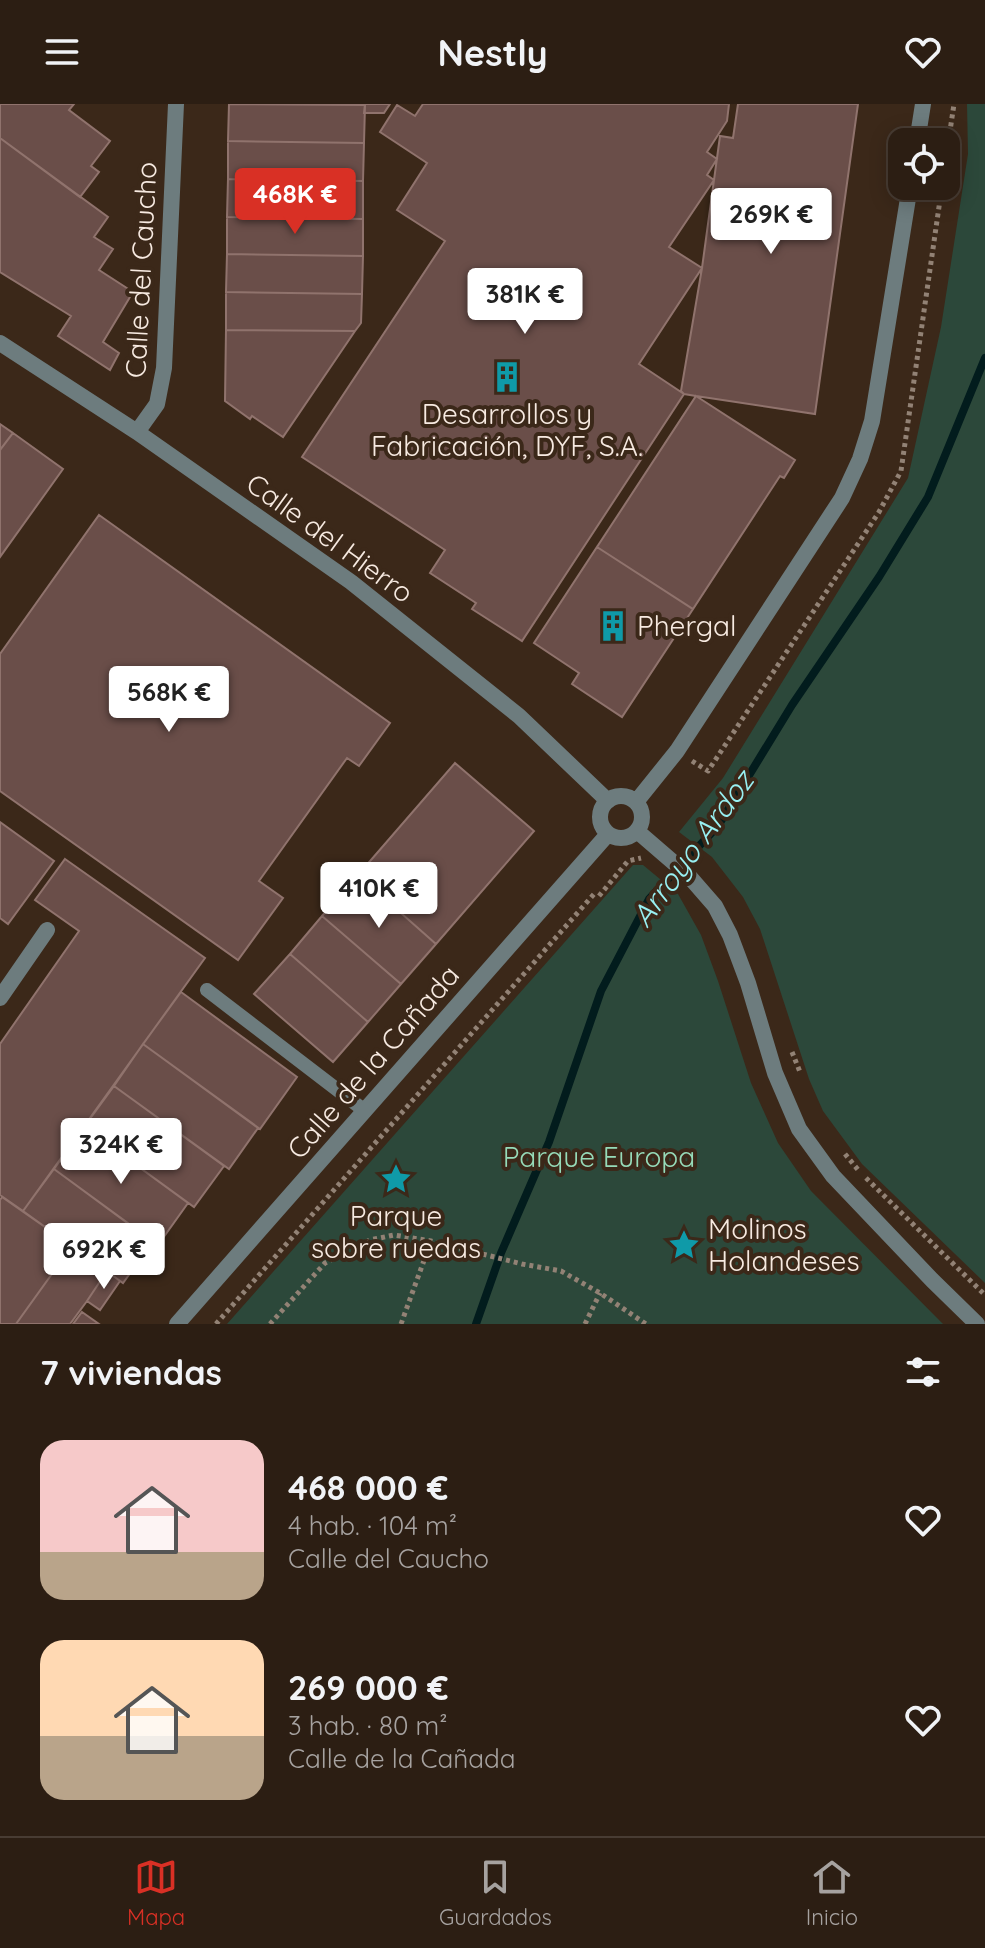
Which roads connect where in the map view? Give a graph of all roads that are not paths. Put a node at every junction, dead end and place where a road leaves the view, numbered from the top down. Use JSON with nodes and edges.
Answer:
{"nodes":[{"id":1,"x":176,"y":104,"type":"edge"},
{"id":2,"x":923,"y":104,"type":"edge"},
{"id":3,"x":919,"y":128,"type":"edge"},
{"id":4,"x":908,"y":200,"type":"edge"},
{"id":5,"x":0,"y":343,"type":"edge"},
{"id":6,"x":137,"y":432,"type":"junction"},
{"id":7,"x":608,"y":801,"type":"junction"},
{"id":8,"x":636,"y":802,"type":"junction"},
{"id":9,"x":637,"y":831,"type":"junction"},
{"id":10,"x":608,"y":834,"type":"junction"},
{"id":11,"x":47,"y":930,"type":"dead end"},
{"id":12,"x":207,"y":990,"type":"dead end"},
{"id":13,"x":0,"y":998,"type":"edge"},
{"id":14,"x":365,"y":1111,"type":"junction"},
{"id":15,"x":177,"y":1324,"type":"edge"},
{"id":16,"x":977,"y":1324,"type":"edge"}],
"edges":[{"from":1,"to":6,"type":"street","name":"Calle del Caucho"},
{"from":2,"to":3,"type":"street"},
{"from":4,"to":8,"type":"street"},
{"from":5,"to":6,"type":"street","name":"Calle del Hierro"},
{"from":6,"to":7,"type":"street","name":"Calle del Hierro"},
{"from":7,"to":8,"type":"street"},
{"from":7,"to":10,"type":"street"},
{"from":8,"to":9,"type":"street"},
{"from":9,"to":10,"type":"street"},
{"from":9,"to":16,"type":"street"},
{"from":10,"to":14,"type":"street","name":"Calle de la Cañada"},
{"from":11,"to":13,"type":"street"},
{"from":12,"to":14,"type":"lane"},
{"from":14,"to":15,"type":"street","name":"Calle de la Cañada"}]}
